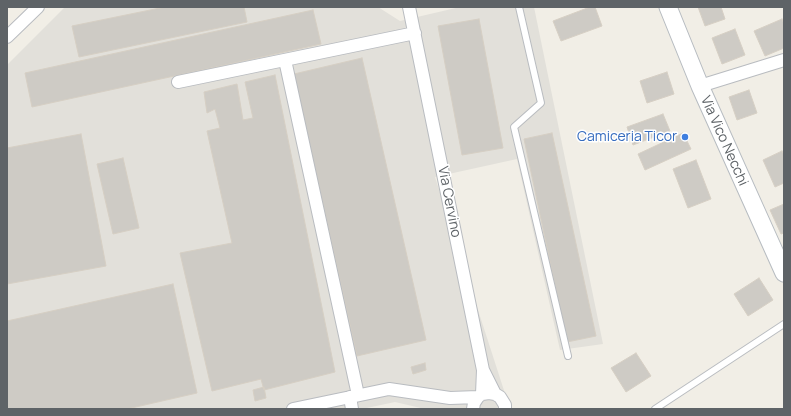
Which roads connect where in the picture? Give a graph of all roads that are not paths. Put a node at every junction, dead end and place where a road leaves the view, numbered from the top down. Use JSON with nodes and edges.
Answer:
{"nodes":[{"id":1,"x":38,"y":7,"type":"edge"},
{"id":2,"x":409,"y":7,"type":"edge"},
{"id":3,"x":519,"y":7,"type":"edge"},
{"id":4,"x":668,"y":7,"type":"edge"},
{"id":5,"x":415,"y":33,"type":"junction"},
{"id":6,"x":7,"y":37,"type":"edge"},
{"id":7,"x":285,"y":60,"type":"junction"},
{"id":8,"x":784,"y":60,"type":"edge"},
{"id":9,"x":178,"y":82,"type":"dead end"},
{"id":10,"x":700,"y":86,"type":"junction"},
{"id":11,"x":782,"y":263,"type":"edge"},
{"id":12,"x":784,"y":324,"type":"edge"},
{"id":13,"x":568,"y":356,"type":"dead end"},
{"id":14,"x":483,"y":370,"type":"junction"},
{"id":15,"x":495,"y":394,"type":"junction"},
{"id":16,"x":354,"y":400,"type":"edge"},
{"id":17,"x":477,"y":402,"type":"edge"},
{"id":18,"x":293,"y":409,"type":"edge"},
{"id":19,"x":505,"y":409,"type":"edge"},
{"id":20,"x":655,"y":409,"type":"edge"}],
"edges":[{"from":1,"to":6,"type":"street"},
{"from":2,"to":5,"type":"street","name":"Via Cervino"},
{"from":3,"to":13,"type":"lane"},
{"from":4,"to":10,"type":"street","name":"Via Vico Necchi"},
{"from":5,"to":7,"type":"street"},
{"from":5,"to":14,"type":"street","name":"Via Cervino"},
{"from":7,"to":9,"type":"street"},
{"from":7,"to":16,"type":"street"},
{"from":8,"to":10,"type":"street"},
{"from":10,"to":11,"type":"street","name":"Via Vico Necchi"},
{"from":12,"to":20,"type":"lane"},
{"from":14,"to":15,"type":"street"},
{"from":14,"to":17,"type":"street"},
{"from":15,"to":17,"type":"street"},
{"from":15,"to":19,"type":"street"},
{"from":16,"to":17,"type":"street"},
{"from":16,"to":18,"type":"street"}]}
